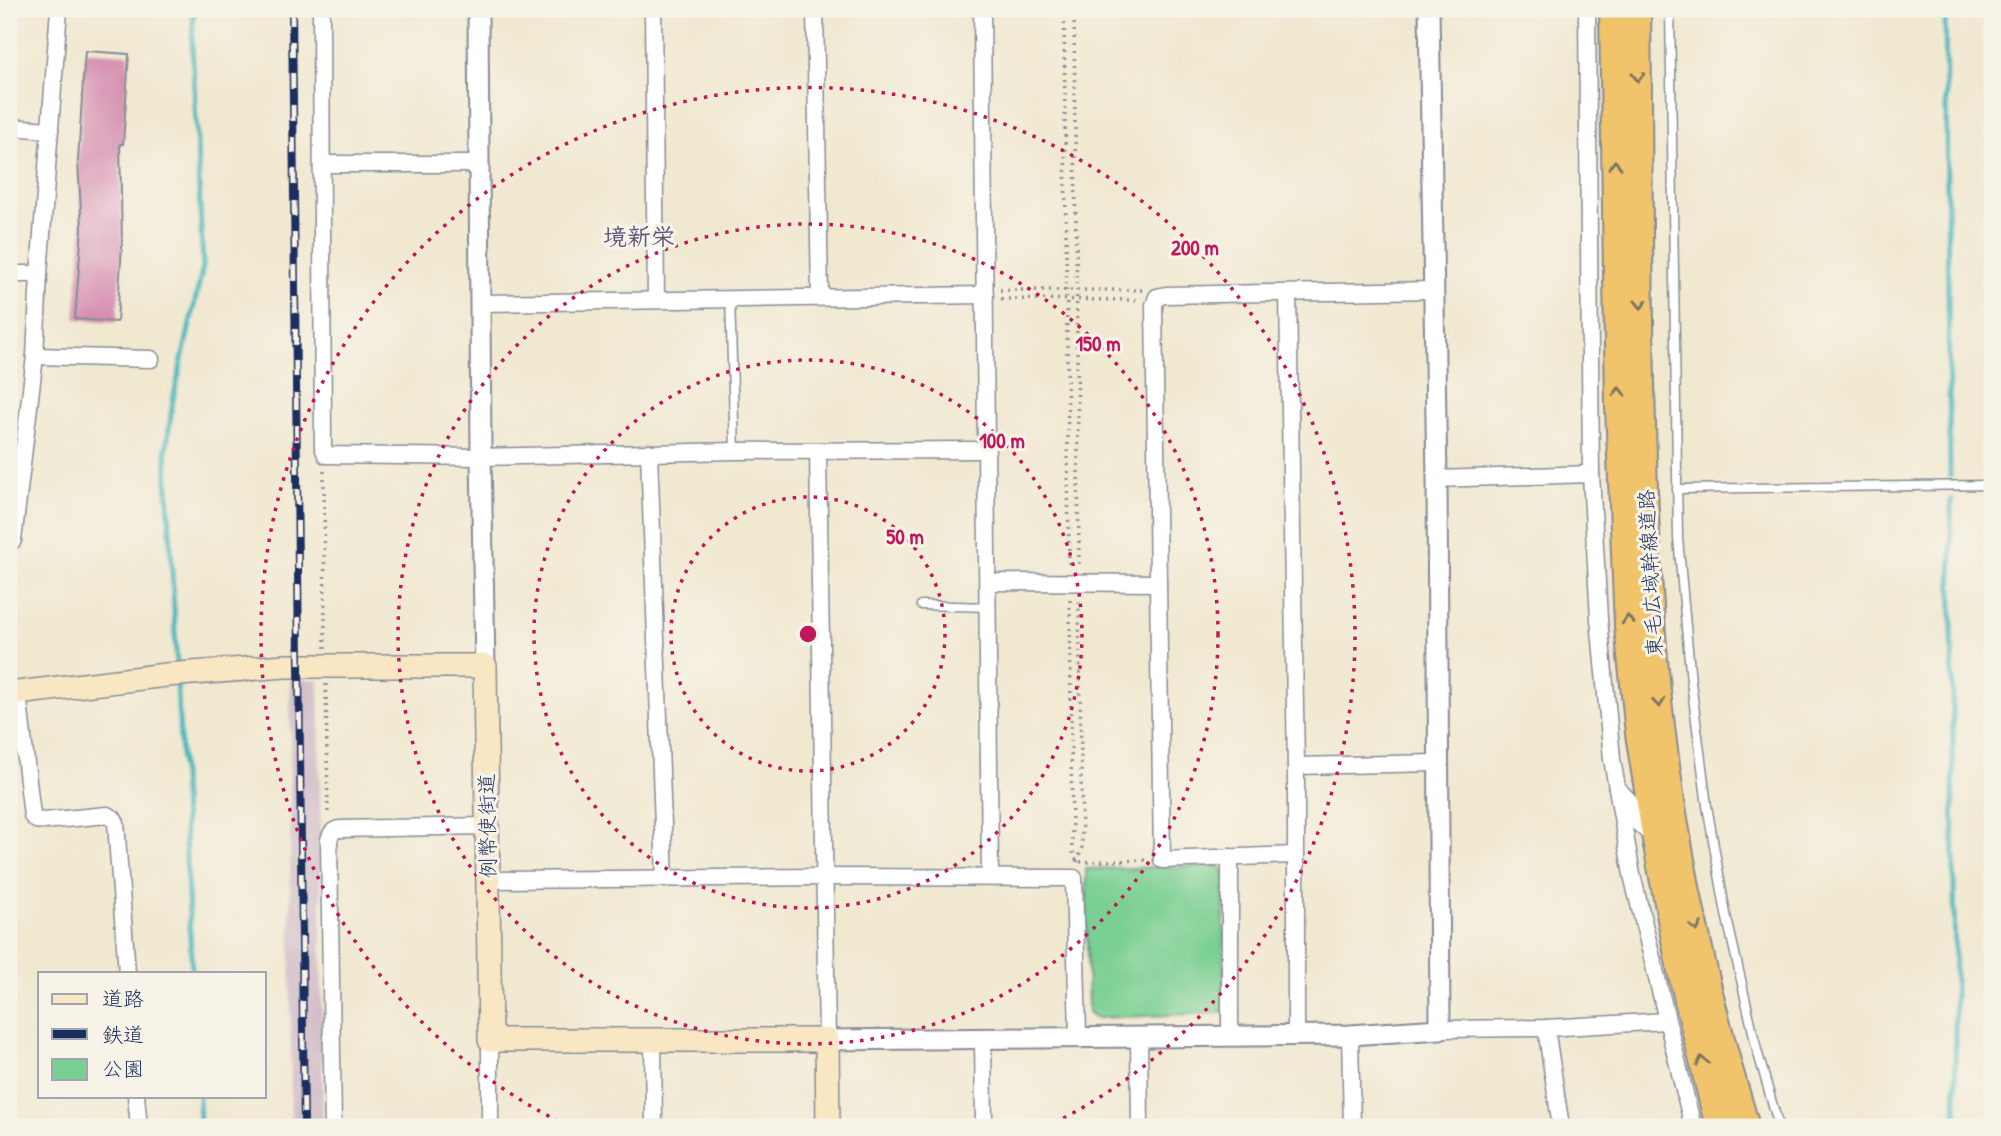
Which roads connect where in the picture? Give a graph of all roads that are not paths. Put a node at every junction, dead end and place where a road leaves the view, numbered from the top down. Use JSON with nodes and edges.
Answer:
{"nodes":[{"id":1,"x":60,"y":9,"type":"edge"},
{"id":2,"x":321,"y":9,"type":"edge"},
{"id":3,"x":478,"y":9,"type":"edge"},
{"id":4,"x":653,"y":9,"type":"edge"},
{"id":5,"x":815,"y":9,"type":"edge"},
{"id":6,"x":982,"y":9,"type":"edge"},
{"id":7,"x":1429,"y":9,"type":"edge"},
{"id":8,"x":1613,"y":9,"type":"edge"},
{"id":9,"x":1637,"y":9,"type":"edge"},
{"id":10,"x":1670,"y":9,"type":"edge"},
{"id":11,"x":1590,"y":12,"type":"edge"},
{"id":12,"x":9,"y":127,"type":"edge"},
{"id":13,"x":50,"y":130,"type":"junction"},
{"id":14,"x":480,"y":163,"type":"junction"},
{"id":15,"x":323,"y":164,"type":"junction"},
{"id":16,"x":9,"y":274,"type":"edge"},
{"id":17,"x":39,"y":274,"type":"junction"},
{"id":18,"x":1433,"y":290,"type":"junction"},
{"id":19,"x":1288,"y":294,"type":"junction"},
{"id":20,"x":985,"y":295,"type":"junction"},
{"id":21,"x":820,"y":297,"type":"junction"},
{"id":22,"x":656,"y":299,"type":"junction"},
{"id":23,"x":730,"y":299,"type":"junction"},
{"id":24,"x":481,"y":303,"type":"junction"},
{"id":25,"x":36,"y":355,"type":"junction"},
{"id":26,"x":151,"y":359,"type":"dead end"},
{"id":27,"x":988,"y":450,"type":"junction"},
{"id":28,"x":735,"y":451,"type":"junction"},
{"id":29,"x":818,"y":451,"type":"junction"},
{"id":30,"x":649,"y":452,"type":"junction"},
{"id":31,"x":481,"y":457,"type":"junction"},
{"id":32,"x":1591,"y":474,"type":"junction"},
{"id":33,"x":1437,"y":479,"type":"junction"},
{"id":34,"x":1992,"y":485,"type":"edge"},
{"id":35,"x":1677,"y":489,"type":"junction"},
{"id":36,"x":9,"y":541,"type":"edge"},
{"id":37,"x":989,"y":582,"type":"junction"},
{"id":38,"x":1158,"y":583,"type":"junction"},
{"id":39,"x":920,"y":606,"type":"dead end"},
{"id":40,"x":988,"y":607,"type":"junction"},
{"id":41,"x":485,"y":666,"type":"junction"},
{"id":42,"x":13,"y":694,"type":"edge"},
{"id":43,"x":1437,"y":763,"type":"junction"},
{"id":44,"x":1296,"y":766,"type":"junction"},
{"id":45,"x":1617,"y":788,"type":"junction"},
{"id":46,"x":487,"y":826,"type":"junction"},
{"id":47,"x":1656,"y":840,"type":"junction"},
{"id":48,"x":1296,"y":855,"type":"junction"},
{"id":49,"x":1230,"y":857,"type":"junction"},
{"id":50,"x":824,"y":877,"type":"junction"},
{"id":51,"x":990,"y":877,"type":"junction"},
{"id":52,"x":665,"y":879,"type":"junction"},
{"id":53,"x":488,"y":880,"type":"junction"},
{"id":54,"x":127,"y":972,"type":"edge"},
{"id":55,"x":1666,"y":1021,"type":"junction"},
{"id":56,"x":1546,"y":1028,"type":"junction"},
{"id":57,"x":1440,"y":1029,"type":"junction"},
{"id":58,"x":1296,"y":1034,"type":"junction"},
{"id":59,"x":1230,"y":1035,"type":"junction"},
{"id":60,"x":1350,"y":1035,"type":"junction"},
{"id":61,"x":1078,"y":1036,"type":"junction"},
{"id":62,"x":982,"y":1037,"type":"junction"},
{"id":63,"x":1139,"y":1037,"type":"junction"},
{"id":64,"x":490,"y":1040,"type":"junction"},
{"id":65,"x":653,"y":1040,"type":"junction"},
{"id":66,"x":827,"y":1040,"type":"junction"},
{"id":67,"x":136,"y":1098,"type":"edge"},
{"id":68,"x":139,"y":1127,"type":"edge"},
{"id":69,"x":333,"y":1127,"type":"edge"},
{"id":70,"x":491,"y":1127,"type":"edge"},
{"id":71,"x":654,"y":1127,"type":"edge"},
{"id":72,"x":828,"y":1127,"type":"edge"},
{"id":73,"x":984,"y":1127,"type":"edge"},
{"id":74,"x":1140,"y":1127,"type":"edge"},
{"id":75,"x":1352,"y":1127,"type":"edge"},
{"id":76,"x":1561,"y":1127,"type":"edge"},
{"id":77,"x":1693,"y":1127,"type":"edge"},
{"id":78,"x":1719,"y":1127,"type":"edge"},
{"id":79,"x":1746,"y":1127,"type":"edge"},
{"id":80,"x":1779,"y":1127,"type":"edge"}],
"edges":[{"from":1,"to":13,"type":"street"},
{"from":2,"to":15,"type":"street"},
{"from":3,"to":14,"type":"street"},
{"from":4,"to":22,"type":"street"},
{"from":5,"to":21,"type":"street"},
{"from":6,"to":20,"type":"street"},
{"from":7,"to":18,"type":"street"},
{"from":47,"to":8,"type":"highway","name":"東毛広域幹線道路","one_way":true},
{"from":9,"to":79,"type":"highway","name":"東毛広域幹線道路","one_way":true},
{"from":10,"to":35,"type":"lane"},
{"from":11,"to":32,"type":"street"},
{"from":12,"to":13,"type":"street"},
{"from":13,"to":17,"type":"street"},
{"from":14,"to":15,"type":"street"},
{"from":14,"to":24,"type":"street"},
{"from":15,"to":31,"type":"street"},
{"from":16,"to":17,"type":"street"},
{"from":17,"to":25,"type":"street"},
{"from":18,"to":19,"type":"street"},
{"from":18,"to":33,"type":"street"},
{"from":19,"to":38,"type":"street"},
{"from":19,"to":44,"type":"street"},
{"from":20,"to":21,"type":"street"},
{"from":20,"to":27,"type":"street"},
{"from":21,"to":23,"type":"street"},
{"from":22,"to":23,"type":"street"},
{"from":22,"to":24,"type":"street"},
{"from":23,"to":28,"type":"lane"},
{"from":24,"to":31,"type":"street"},
{"from":25,"to":26,"type":"street"},
{"from":25,"to":36,"type":"street"},
{"from":27,"to":29,"type":"street"},
{"from":27,"to":37,"type":"street"},
{"from":28,"to":29,"type":"street"},
{"from":28,"to":30,"type":"street"},
{"from":29,"to":50,"type":"street"},
{"from":30,"to":31,"type":"street"},
{"from":30,"to":52,"type":"street"},
{"from":31,"to":41,"type":"street"},
{"from":32,"to":33,"type":"street"},
{"from":32,"to":45,"type":"street"},
{"from":33,"to":43,"type":"street"},
{"from":34,"to":35,"type":"lane"},
{"from":35,"to":80,"type":"lane"},
{"from":37,"to":38,"type":"street"},
{"from":37,"to":40,"type":"street"},
{"from":38,"to":49,"type":"street"},
{"from":39,"to":40,"type":"lane"},
{"from":40,"to":51,"type":"street"},
{"from":41,"to":42,"type":"main road"},
{"from":41,"to":46,"type":"main road","name":"例幣使街道"},
{"from":42,"to":54,"type":"street"},
{"from":43,"to":44,"type":"street"},
{"from":43,"to":57,"type":"street"},
{"from":44,"to":48,"type":"street"},
{"from":45,"to":47,"type":"street"},
{"from":45,"to":55,"type":"street"},
{"from":46,"to":53,"type":"main road","name":"例幣使街道"},
{"from":46,"to":69,"type":"street"},
{"from":78,"to":47,"type":"highway","name":"東毛広域幹線道路","one_way":true},
{"from":48,"to":49,"type":"street"},
{"from":48,"to":58,"type":"street"},
{"from":49,"to":59,"type":"street"},
{"from":50,"to":51,"type":"street"},
{"from":50,"to":52,"type":"street"},
{"from":50,"to":66,"type":"street"},
{"from":51,"to":61,"type":"street"},
{"from":52,"to":53,"type":"street"},
{"from":53,"to":64,"type":"main road","name":"例幣使街道"},
{"from":55,"to":56,"type":"street"},
{"from":55,"to":77,"type":"street"},
{"from":56,"to":57,"type":"street"},
{"from":56,"to":76,"type":"street"},
{"from":57,"to":60,"type":"street"},
{"from":58,"to":59,"type":"street"},
{"from":58,"to":60,"type":"street"},
{"from":59,"to":63,"type":"street"},
{"from":60,"to":75,"type":"street"},
{"from":61,"to":62,"type":"street"},
{"from":61,"to":63,"type":"street"},
{"from":62,"to":66,"type":"street"},
{"from":62,"to":73,"type":"street"},
{"from":63,"to":74,"type":"street"},
{"from":64,"to":65,"type":"main road"},
{"from":64,"to":70,"type":"street"},
{"from":65,"to":66,"type":"main road"},
{"from":65,"to":71,"type":"street"},
{"from":66,"to":72,"type":"main road"},
{"from":67,"to":68,"type":"street"}]}
